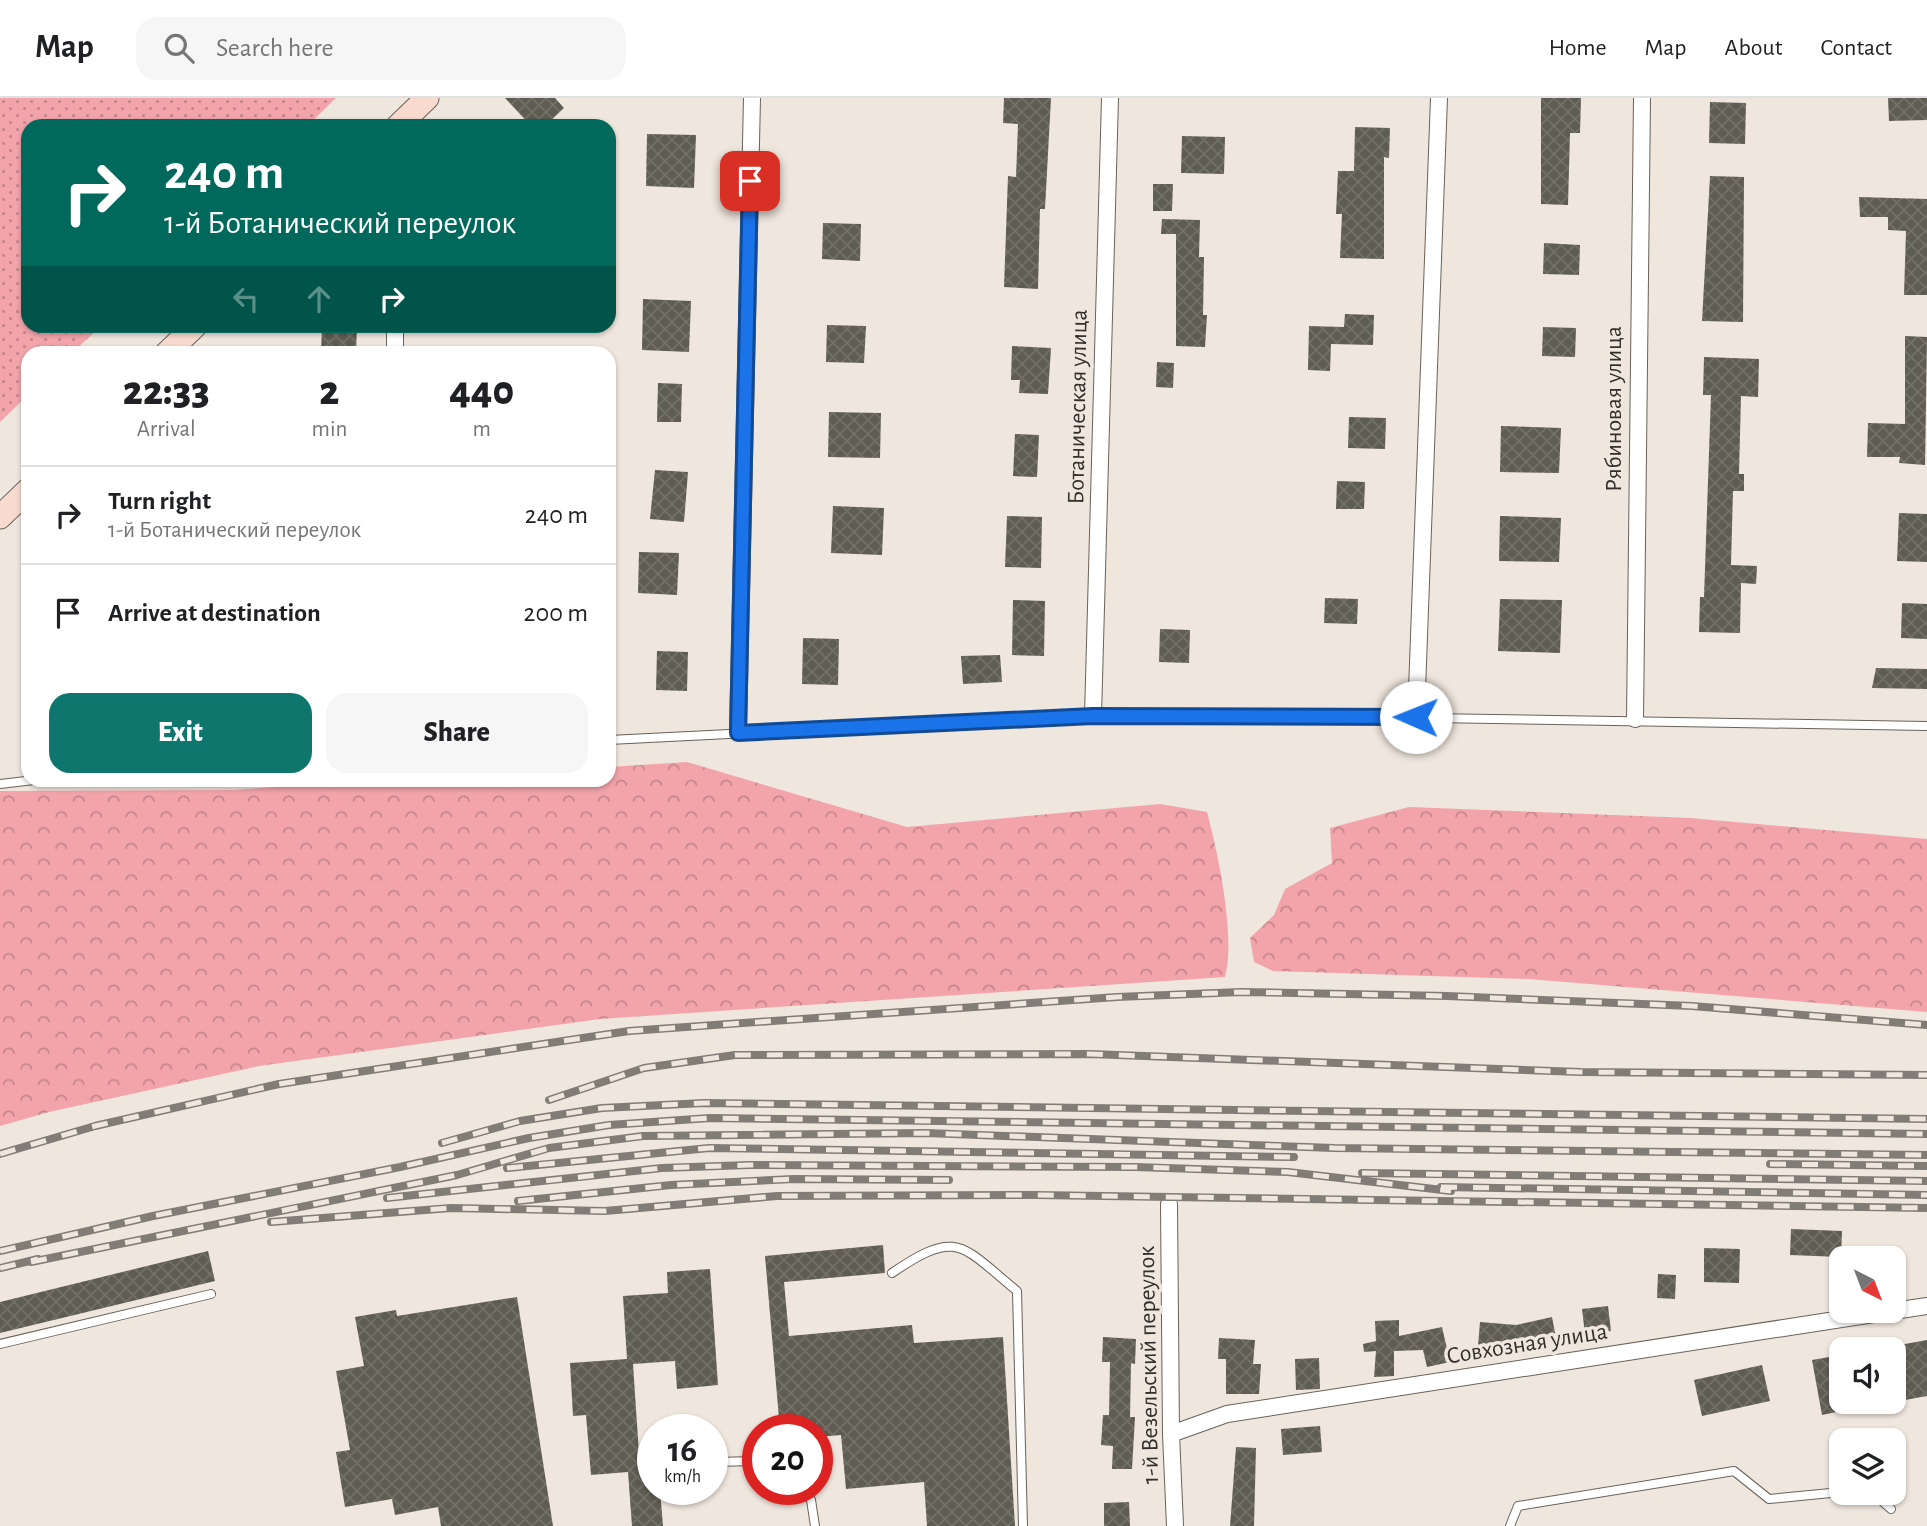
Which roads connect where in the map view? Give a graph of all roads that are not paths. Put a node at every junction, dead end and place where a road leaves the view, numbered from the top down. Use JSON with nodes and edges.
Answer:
{"nodes":[{"id":1,"x":427,"y":98,"type":"edge"},
{"id":2,"x":752,"y":98,"type":"edge"},
{"id":3,"x":1110,"y":98,"type":"edge"},
{"id":4,"x":1439,"y":98,"type":"edge"},
{"id":5,"x":1642,"y":98,"type":"edge"},
{"id":6,"x":405,"y":119,"type":"edge"},
{"id":7,"x":188,"y":333,"type":"edge"},
{"id":8,"x":174,"y":346,"type":"edge"},
{"id":9,"x":21,"y":497,"type":"edge"},
{"id":10,"x":0,"y":517,"type":"edge"},
{"id":11,"x":1093,"y":716,"type":"junction"},
{"id":12,"x":1416,"y":717,"type":"junction"},
{"id":13,"x":1634,"y":719,"type":"junction"},
{"id":14,"x":1927,"y":726,"type":"edge"},
{"id":15,"x":738,"y":733,"type":"junction"},
{"id":16,"x":616,"y":740,"type":"edge"},
{"id":17,"x":21,"y":782,"type":"edge"},
{"id":18,"x":0,"y":784,"type":"edge"},
{"id":19,"x":1169,"y":1204,"type":"dead end"},
{"id":20,"x":892,"y":1273,"type":"dead end"},
{"id":21,"x":211,"y":1294,"type":"dead end"},
{"id":22,"x":1927,"y":1306,"type":"edge"},
{"id":23,"x":1906,"y":1309,"type":"edge"},
{"id":24,"x":1829,"y":1321,"type":"edge"},
{"id":25,"x":0,"y":1344,"type":"edge"},
{"id":26,"x":1171,"y":1434,"type":"junction"},
{"id":27,"x":1829,"y":1493,"type":"edge"},
{"id":28,"x":812,"y":1505,"type":"edge"},
{"id":29,"x":1887,"y":1505,"type":"edge"},
{"id":30,"x":1891,"y":1508,"type":"dead end"},
{"id":31,"x":815,"y":1526,"type":"edge"},
{"id":32,"x":1023,"y":1526,"type":"edge"},
{"id":33,"x":1175,"y":1526,"type":"edge"},
{"id":34,"x":1510,"y":1526,"type":"edge"}],
"edges":[{"from":1,"to":6,"type":"main road"},
{"from":2,"to":15,"type":"street"},
{"from":3,"to":11,"type":"street","name":"Ботаническая улица"},
{"from":4,"to":12,"type":"street"},
{"from":5,"to":13,"type":"street","name":"Рябиновая улица"},
{"from":7,"to":8,"type":"main road"},
{"from":9,"to":10,"type":"main road"},
{"from":11,"to":12,"type":"lane"},
{"from":11,"to":15,"type":"lane"},
{"from":12,"to":13,"type":"lane"},
{"from":13,"to":14,"type":"lane"},
{"from":15,"to":16,"type":"lane"},
{"from":17,"to":18,"type":"lane"},
{"from":19,"to":26,"type":"street","name":"1-й Везельский переулок"},
{"from":20,"to":32,"type":"lane"},
{"from":21,"to":25,"type":"lane"},
{"from":22,"to":23,"type":"street","name":"Совхозная улица"},
{"from":24,"to":26,"type":"street","name":"Совхозная улица"},
{"from":26,"to":33,"type":"street","name":"1-й Везельский переулок"},
{"from":27,"to":34,"type":"lane"},
{"from":28,"to":31,"type":"lane"},
{"from":29,"to":30,"type":"lane"}]}
